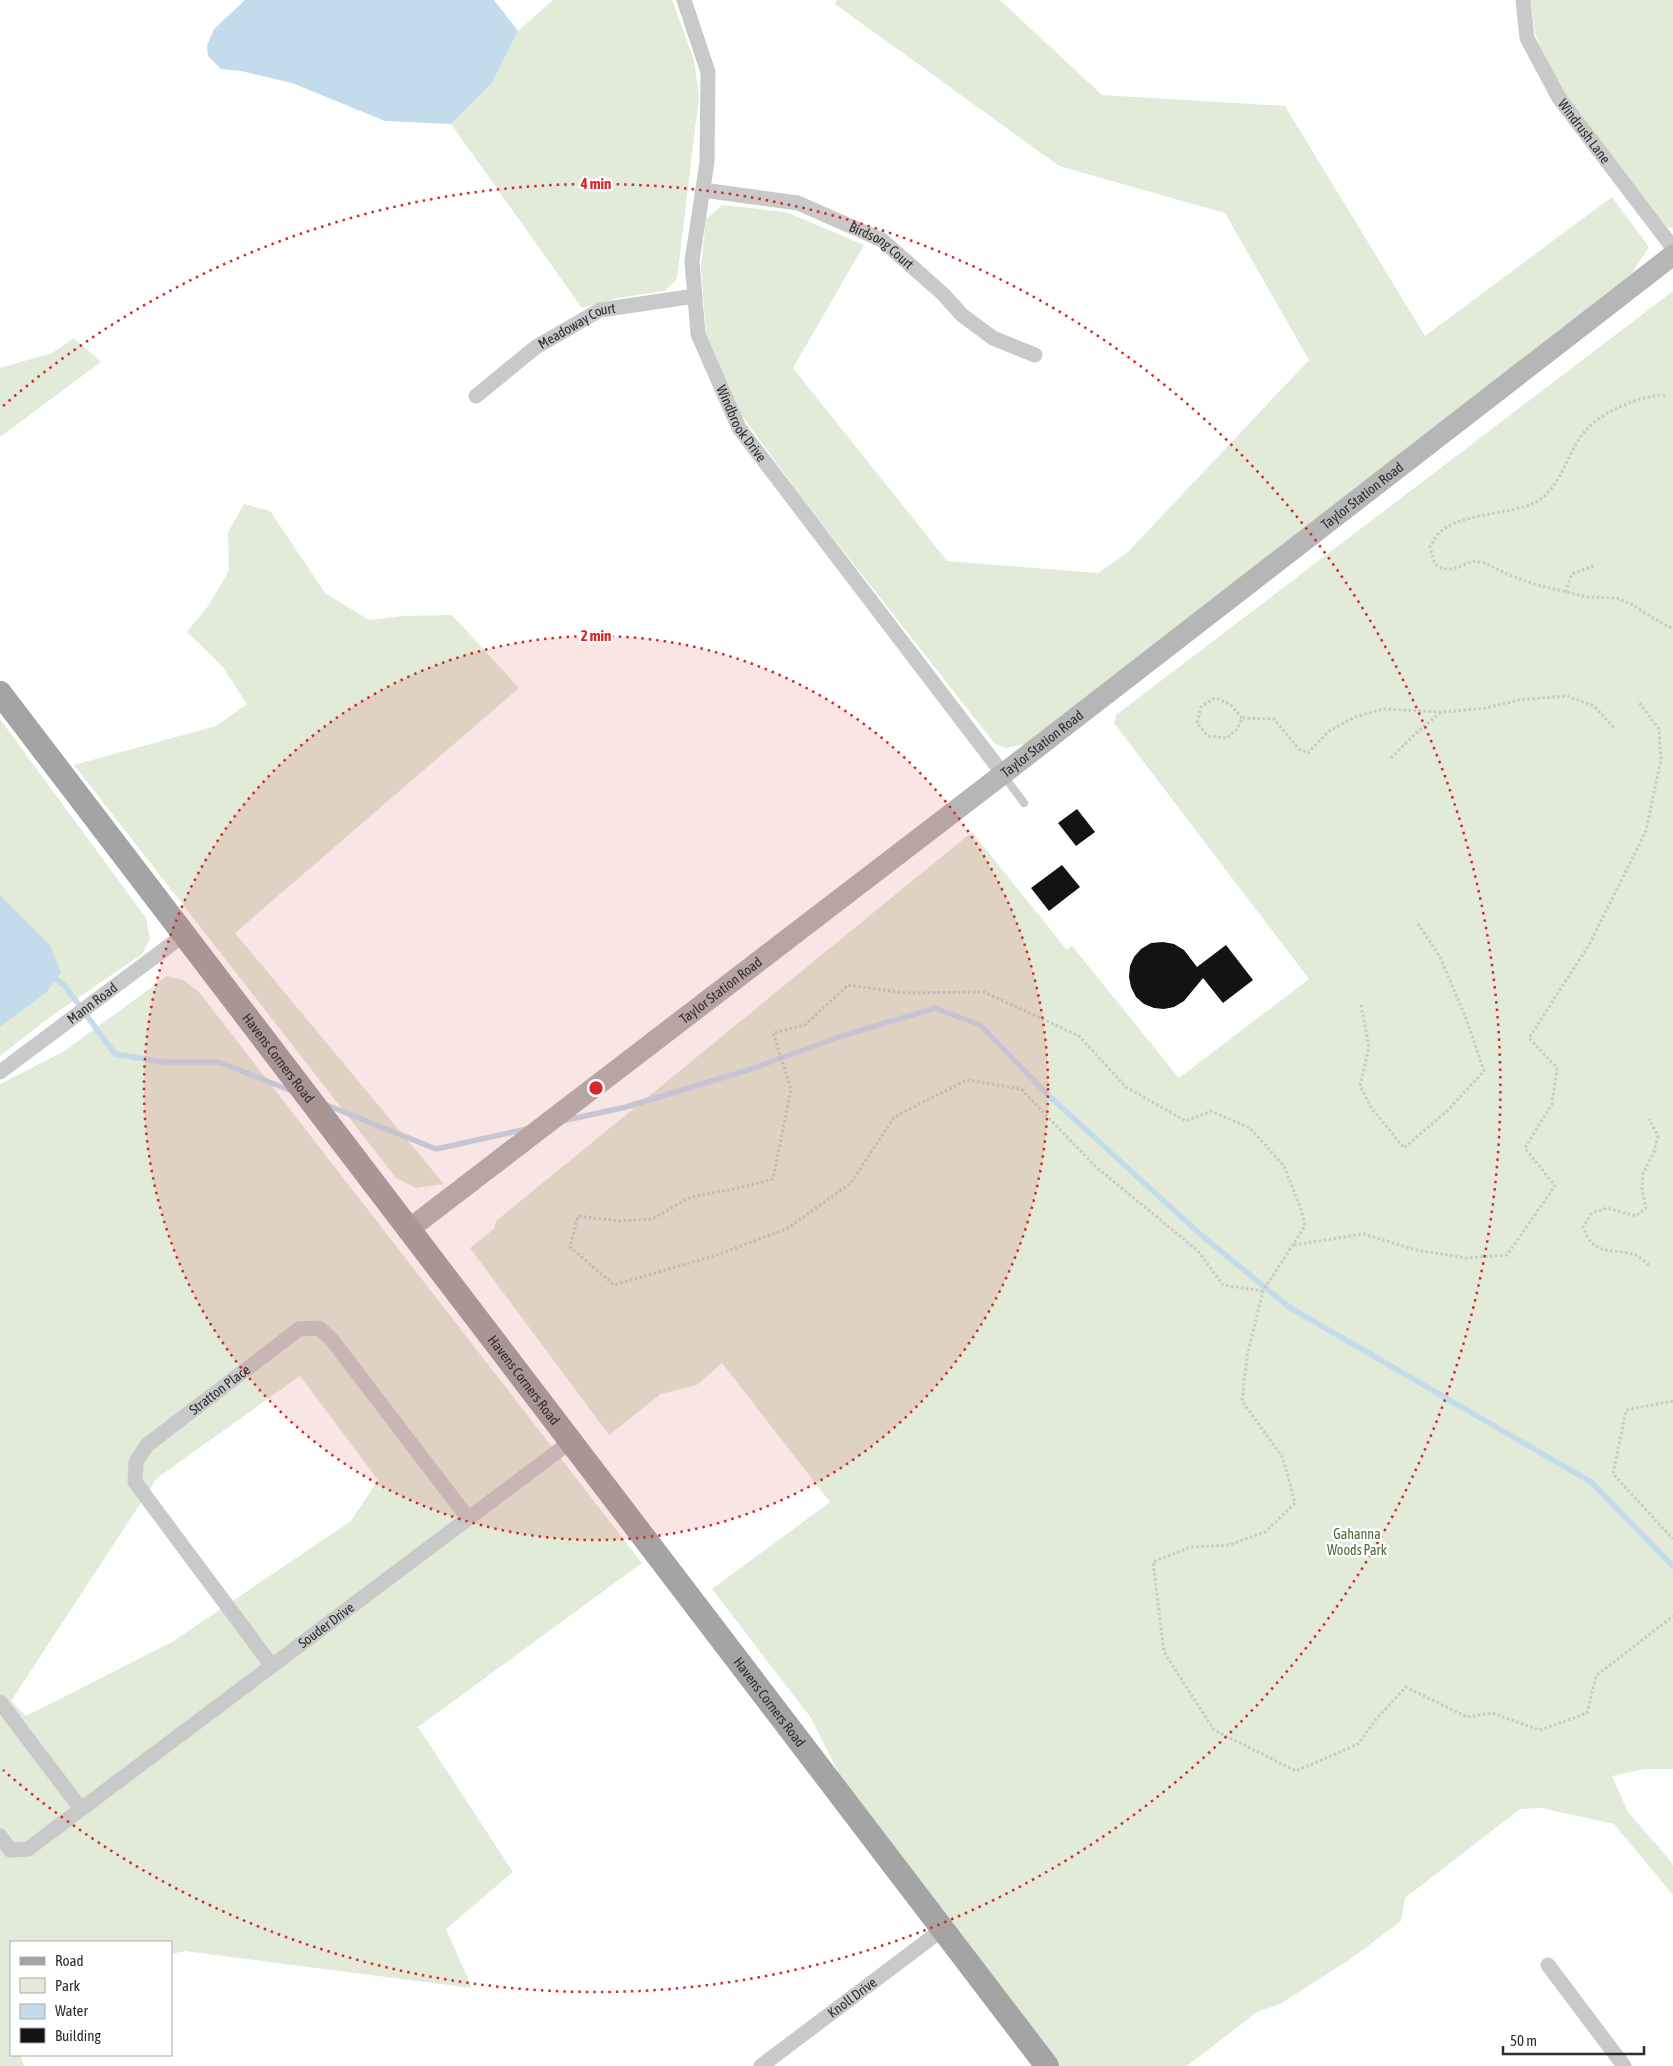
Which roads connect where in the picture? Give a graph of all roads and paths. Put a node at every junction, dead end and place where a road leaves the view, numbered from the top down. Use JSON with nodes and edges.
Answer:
{"nodes":[{"id":1,"x":684,"y":0,"type":"edge"},
{"id":2,"x":1523,"y":0,"type":"edge"},
{"id":3,"x":703,"y":190,"type":"junction"},
{"id":4,"x":1673,"y":248,"type":"edge"},
{"id":5,"x":1673,"y":255,"type":"edge"},
{"id":6,"x":695,"y":296,"type":"junction"},
{"id":7,"x":1035,"y":355,"type":"dead end"},
{"id":8,"x":1665,"y":395,"type":"dead end"},
{"id":9,"x":476,"y":396,"type":"dead end"},
{"id":10,"x":1596,"y":565,"type":"dead end"},
{"id":11,"x":1565,"y":592,"type":"junction"},
{"id":12,"x":1673,"y":629,"type":"edge"},
{"id":13,"x":0,"y":693,"type":"edge"},
{"id":14,"x":1638,"y":701,"type":"dead end"},
{"id":15,"x":1442,"y":712,"type":"junction"},
{"id":16,"x":1242,"y":718,"type":"junction"},
{"id":17,"x":1615,"y":729,"type":"dead end"},
{"id":18,"x":1391,"y":758,"type":"dead end"},
{"id":19,"x":1003,"y":774,"type":"junction"},
{"id":20,"x":1024,"y":803,"type":"dead end"},
{"id":21,"x":1416,"y":921,"type":"dead end"},
{"id":22,"x":185,"y":934,"type":"junction"},
{"id":23,"x":1361,"y":1005,"type":"dead end"},
{"id":24,"x":0,"y":1072,"type":"edge"},
{"id":25,"x":1649,"y":1119,"type":"dead end"},
{"id":26,"x":408,"y":1230,"type":"junction"},
{"id":27,"x":1293,"y":1245,"type":"junction"},
{"id":28,"x":1648,"y":1265,"type":"dead end"},
{"id":29,"x":1263,"y":1292,"type":"junction"},
{"id":30,"x":1673,"y":1401,"type":"edge"},
{"id":31,"x":570,"y":1442,"type":"junction"},
{"id":32,"x":468,"y":1518,"type":"junction"},
{"id":33,"x":1673,"y":1539,"type":"edge"},
{"id":34,"x":1673,"y":1616,"type":"edge"},
{"id":35,"x":272,"y":1666,"type":"junction"},
{"id":36,"x":0,"y":1702,"type":"edge"},
{"id":37,"x":81,"y":1809,"type":"junction"},
{"id":38,"x":0,"y":1836,"type":"edge"},
{"id":39,"x":943,"y":1929,"type":"junction"},
{"id":40,"x":1548,"y":1965,"type":"dead end"},
{"id":41,"x":761,"y":2066,"type":"edge"},
{"id":42,"x":1047,"y":2066,"type":"edge"},
{"id":43,"x":1624,"y":2066,"type":"edge"}],
"edges":[{"from":1,"to":3,"type":"street","name":"Windbrook Drive"},
{"from":2,"to":4,"type":"street","name":"Windrush Lane"},
{"from":3,"to":6,"type":"street","name":"Windbrook Drive"},
{"from":3,"to":7,"type":"street","name":"Birdsong Court"},
{"from":5,"to":19,"type":"main road","name":"Taylor Station Road"},
{"from":6,"to":9,"type":"street","name":"Meadoway Court"},
{"from":6,"to":19,"type":"street","name":"Windbrook Drive"},
{"from":8,"to":11,"type":"path"},
{"from":10,"to":11,"type":"path"},
{"from":11,"to":12,"type":"path"},
{"from":13,"to":22,"type":"main road","name":"Havens Corners Road"},
{"from":14,"to":27,"type":"path"},
{"from":15,"to":16,"type":"path"},
{"from":15,"to":17,"type":"path"},
{"from":15,"to":18,"type":"path"},
{"from":16,"to":16,"type":"path"},
{"from":19,"to":20,"type":"lane"},
{"from":19,"to":26,"type":"main road","name":"Taylor Station Road"},
{"from":21,"to":23,"type":"path"},
{"from":22,"to":24,"type":"street","name":"Mann Road"},
{"from":22,"to":26,"type":"main road","name":"Havens Corners Road"},
{"from":25,"to":28,"type":"path"},
{"from":26,"to":31,"type":"main road","name":"Havens Corners Road"},
{"from":27,"to":29,"type":"path"},
{"from":27,"to":29,"type":"path"},
{"from":29,"to":34,"type":"path"},
{"from":30,"to":33,"type":"path"},
{"from":31,"to":32,"type":"street","name":"Souder Drive"},
{"from":31,"to":39,"type":"main road","name":"Havens Corners Road"},
{"from":32,"to":35,"type":"street","name":"Souder Drive"},
{"from":32,"to":35,"type":"street","name":"Stratton Place"},
{"from":35,"to":37,"type":"street","name":"Souder Drive"},
{"from":36,"to":37,"type":"street"},
{"from":37,"to":38,"type":"street","name":"Souder Drive"},
{"from":39,"to":41,"type":"street","name":"Knoll Drive"},
{"from":39,"to":42,"type":"main road","name":"Havens Corners Road"},
{"from":40,"to":43,"type":"street"}]}
